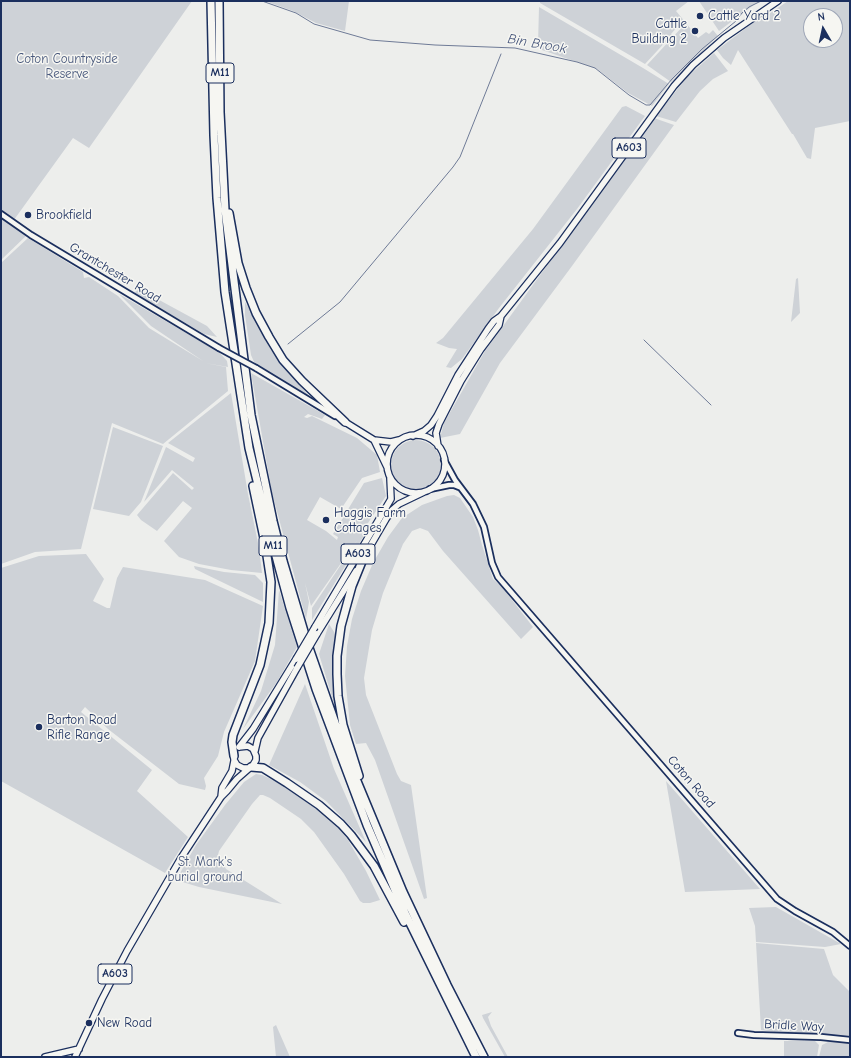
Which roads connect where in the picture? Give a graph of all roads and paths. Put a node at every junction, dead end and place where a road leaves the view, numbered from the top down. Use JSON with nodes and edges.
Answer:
{"nodes":[{"id":1,"x":211,"y":1,"type":"edge"},
{"id":2,"x":219,"y":1,"type":"edge"},
{"id":3,"x":778,"y":1,"type":"edge"},
{"id":4,"x":221,"y":145,"type":"junction"},
{"id":5,"x":1,"y":214,"type":"edge"},
{"id":6,"x":502,"y":316,"type":"junction"},
{"id":7,"x":345,"y":422,"type":"junction"},
{"id":8,"x":413,"y":436,"type":"junction"},
{"id":9,"x":374,"y":440,"type":"junction"},
{"id":10,"x":401,"y":440,"type":"junction"},
{"id":11,"x":439,"y":447,"type":"junction"},
{"id":12,"x":249,"y":448,"type":"junction"},
{"id":13,"x":444,"y":460,"type":"junction"},
{"id":14,"x":387,"y":468,"type":"junction"},
{"id":15,"x":390,"y":478,"type":"junction"},
{"id":16,"x":461,"y":488,"type":"junction"},
{"id":17,"x":430,"y":489,"type":"junction"},
{"id":18,"x":424,"y":492,"type":"junction"},
{"id":19,"x":363,"y":559,"type":"junction"},
{"id":20,"x":239,"y":747,"type":"junction"},
{"id":21,"x":255,"y":751,"type":"junction"},
{"id":22,"x":234,"y":758,"type":"junction"},
{"id":23,"x":250,"y":767,"type":"junction"},
{"id":24,"x":220,"y":797,"type":"junction"},
{"id":25,"x":376,"y":830,"type":"junction"},
{"id":26,"x":850,"y":946,"type":"edge"},
{"id":27,"x":441,"y":987,"type":"junction"},
{"id":28,"x":738,"y":1033,"type":"dead end"},
{"id":29,"x":850,"y":1040,"type":"edge"},
{"id":30,"x":79,"y":1047,"type":"junction"},
{"id":31,"x":66,"y":1055,"type":"edge"},
{"id":32,"x":45,"y":1057,"type":"edge"},
{"id":33,"x":75,"y":1057,"type":"edge"},
{"id":34,"x":476,"y":1057,"type":"edge"},
{"id":35,"x":484,"y":1057,"type":"edge"}],
"edges":[{"from":1,"to":12,"type":"highway","number":"M11"},
{"from":2,"to":4,"type":"highway","number":"M11"},
{"from":3,"to":6,"type":"main road","number":"A603"},
{"from":4,"to":7,"type":"highway"},
{"from":4,"to":25,"type":"highway","number":"M11"},
{"from":5,"to":7,"type":"street","name":"Grantchester Road","bridge":true},
{"from":6,"to":8,"type":"main road","number":"A603"},
{"from":6,"to":11,"type":"main road","number":"A603"},
{"from":7,"to":9,"type":"main road"},
{"from":8,"to":10,"type":"main road"},
{"from":8,"to":11,"type":"main road"},
{"from":9,"to":10,"type":"main road"},
{"from":9,"to":14,"type":"main road"},
{"from":10,"to":14,"type":"main road"},
{"from":11,"to":13,"type":"main road"},
{"from":12,"to":22,"type":"highway"},
{"from":12,"to":27,"type":"highway","number":"M11"},
{"from":13,"to":16,"type":"street","name":"Coton Road"},
{"from":13,"to":17,"type":"main road"},
{"from":14,"to":15,"type":"main road"},
{"from":15,"to":18,"type":"main road"},
{"from":15,"to":20,"type":"main road","number":"A603","bridge":true},
{"from":16,"to":17,"type":"street"},
{"from":16,"to":26,"type":"street","name":"Coton Road"},
{"from":17,"to":18,"type":"main road"},
{"from":18,"to":19,"type":"main road","number":"A603"},
{"from":19,"to":21,"type":"main road","number":"A603","bridge":true},
{"from":19,"to":25,"type":"highway"},
{"from":20,"to":21,"type":"main road"},
{"from":20,"to":22,"type":"main road"},
{"from":21,"to":23,"type":"main road"},
{"from":22,"to":23,"type":"main road"},
{"from":22,"to":24,"type":"main road","number":"A603"},
{"from":23,"to":24,"type":"main road","number":"A603"},
{"from":23,"to":27,"type":"highway"},
{"from":24,"to":30,"type":"main road","number":"A603"},
{"from":25,"to":35,"type":"highway","number":"M11"},
{"from":27,"to":34,"type":"highway","number":"M11"},
{"from":28,"to":29,"type":"street","name":"Bridle Way"},
{"from":30,"to":31,"type":"main road"},
{"from":30,"to":33,"type":"main road","number":"A603"},
{"from":31,"to":32,"type":"main road"}]}
